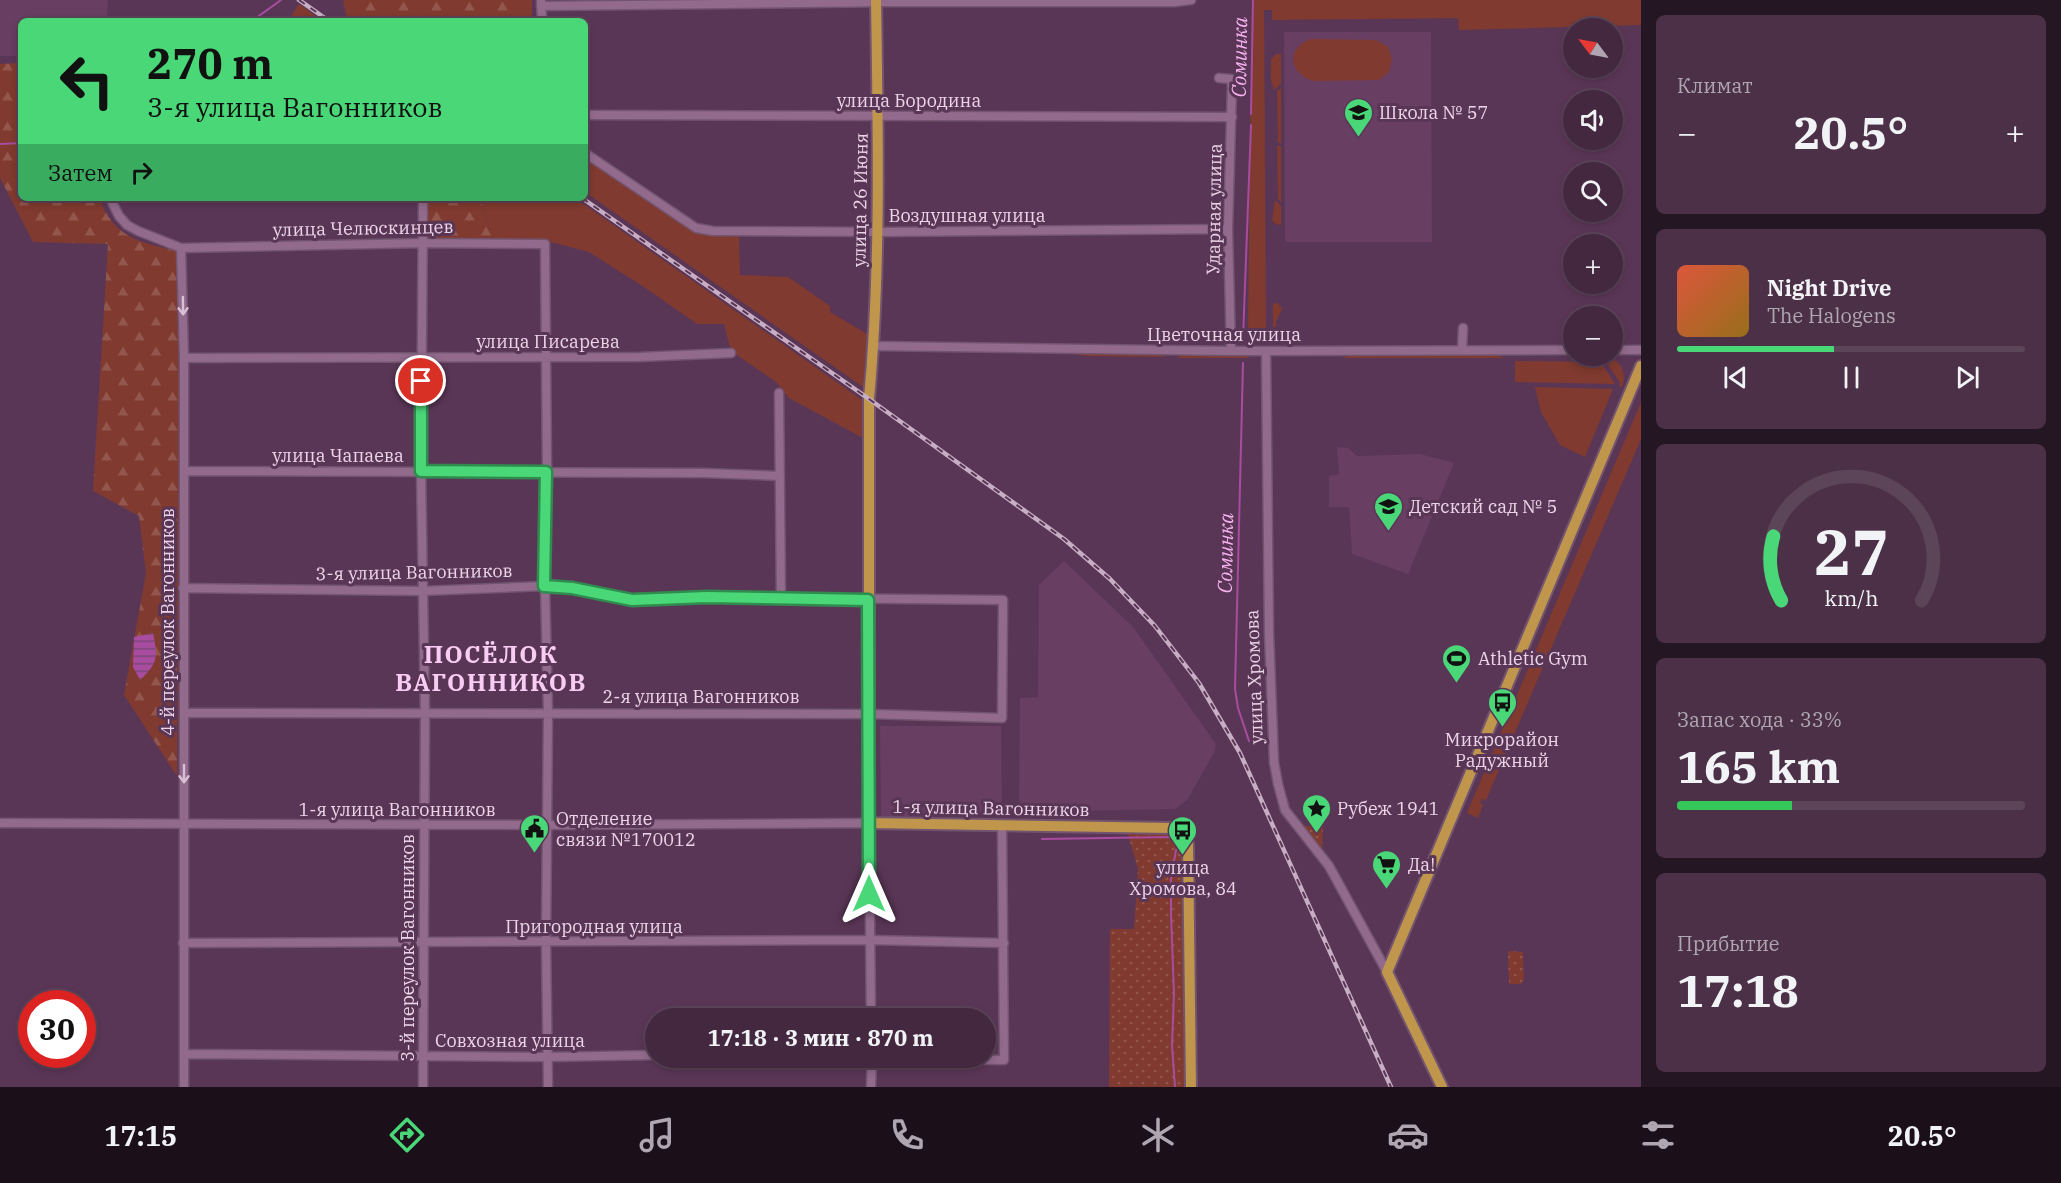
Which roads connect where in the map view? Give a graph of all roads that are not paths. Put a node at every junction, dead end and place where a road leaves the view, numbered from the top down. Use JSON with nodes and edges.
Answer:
{"nodes":[{"id":1,"x":1191,"y":0,"type":"edge"},
{"id":2,"x":876,"y":1,"type":"edge"},
{"id":3,"x":542,"y":3,"type":"edge"},
{"id":4,"x":1220,"y":78,"type":"dead end"},
{"id":5,"x":588,"y":115,"type":"edge"},
{"id":6,"x":877,"y":117,"type":"junction"},
{"id":7,"x":1232,"y":117,"type":"junction"},
{"id":8,"x":588,"y":155,"type":"edge"},
{"id":9,"x":112,"y":201,"type":"edge"},
{"id":10,"x":423,"y":201,"type":"edge"},
{"id":11,"x":1228,"y":229,"type":"junction"},
{"id":12,"x":876,"y":232,"type":"junction"},
{"id":13,"x":423,"y":243,"type":"junction"},
{"id":14,"x":182,"y":248,"type":"junction"},
{"id":15,"x":1463,"y":328,"type":"dead end"},
{"id":16,"x":874,"y":346,"type":"junction"},
{"id":17,"x":1462,"y":350,"type":"junction"},
{"id":18,"x":1563,"y":350,"type":"edge"},
{"id":19,"x":1623,"y":350,"type":"edge"},
{"id":20,"x":1641,"y":350,"type":"edge"},
{"id":21,"x":1231,"y":351,"type":"junction"},
{"id":22,"x":1266,"y":351,"type":"junction"},
{"id":23,"x":731,"y":353,"type":"dead end"},
{"id":24,"x":545,"y":357,"type":"junction"},
{"id":25,"x":184,"y":358,"type":"junction"},
{"id":26,"x":421,"y":358,"type":"junction"},
{"id":27,"x":1641,"y":366,"type":"edge"},
{"id":28,"x":779,"y":393,"type":"dead end"},
{"id":29,"x":184,"y":471,"type":"junction"},
{"id":30,"x":421,"y":471,"type":"junction"},
{"id":31,"x":546,"y":472,"type":"junction"},
{"id":32,"x":780,"y":477,"type":"junction"},
{"id":33,"x":544,"y":586,"type":"junction"},
{"id":34,"x":183,"y":588,"type":"junction"},
{"id":35,"x":422,"y":591,"type":"junction"},
{"id":36,"x":781,"y":599,"type":"junction"},
{"id":37,"x":868,"y":600,"type":"junction"},
{"id":38,"x":425,"y":712,"type":"junction"},
{"id":39,"x":548,"y":712,"type":"junction"},
{"id":40,"x":184,"y":713,"type":"junction"},
{"id":41,"x":870,"y":714,"type":"junction"},
{"id":42,"x":1002,"y":718,"type":"joint"},
{"id":43,"x":0,"y":823,"type":"edge"},
{"id":44,"x":869,"y":823,"type":"junction"},
{"id":45,"x":184,"y":824,"type":"junction"},
{"id":46,"x":424,"y":825,"type":"junction"},
{"id":47,"x":547,"y":825,"type":"junction"},
{"id":48,"x":1002,"y":825,"type":"junction"},
{"id":49,"x":869,"y":940,"type":"junction"},
{"id":50,"x":423,"y":942,"type":"junction"},
{"id":51,"x":183,"y":943,"type":"junction"},
{"id":52,"x":546,"y":943,"type":"junction"},
{"id":53,"x":1004,"y":943,"type":"junction"},
{"id":54,"x":1387,"y":972,"type":"junction"},
{"id":55,"x":871,"y":1008,"type":"edge"},
{"id":56,"x":184,"y":1054,"type":"junction"},
{"id":57,"x":423,"y":1056,"type":"junction"},
{"id":58,"x":645,"y":1056,"type":"edge"},
{"id":59,"x":547,"y":1057,"type":"junction"},
{"id":60,"x":996,"y":1060,"type":"edge"},
{"id":61,"x":872,"y":1068,"type":"edge"},
{"id":62,"x":184,"y":1087,"type":"edge"},
{"id":63,"x":423,"y":1087,"type":"edge"},
{"id":64,"x":548,"y":1087,"type":"edge"},
{"id":65,"x":871,"y":1087,"type":"edge"},
{"id":66,"x":1191,"y":1087,"type":"edge"},
{"id":67,"x":1442,"y":1087,"type":"edge"}],
"edges":[{"from":1,"to":2,"type":"street"},
{"from":2,"to":3,"type":"street"},
{"from":2,"to":6,"type":"main road","name":"улица 26 Июня"},
{"from":4,"to":7,"type":"street","name":"Ударная улица"},
{"from":5,"to":6,"type":"street","name":"улица Бородина"},
{"from":6,"to":7,"type":"street","name":"улица Бородина"},
{"from":6,"to":12,"type":"main road","name":"улица 26 Июня"},
{"from":7,"to":11,"type":"street","name":"Ударная улица"},
{"from":8,"to":12,"type":"street","name":"Воздушная улица"},
{"from":9,"to":14,"type":"street"},
{"from":10,"to":13,"type":"street","name":"3-й переулок Вагонников"},
{"from":11,"to":12,"type":"street","name":"Воздушная улица"},
{"from":11,"to":21,"type":"street","name":"Ударная улица"},
{"from":12,"to":16,"type":"main road","name":"улица 26 Июня"},
{"from":13,"to":14,"type":"street","name":"улица Челюскинцев"},
{"from":13,"to":24,"type":"street","name":"улица Челюскинцев"},
{"from":13,"to":26,"type":"street","name":"3-й переулок Вагонников"},
{"from":14,"to":25,"type":"street","name":"4-й переулок Вагонников","one_way":true},
{"from":15,"to":17,"type":"street"},
{"from":16,"to":21,"type":"street","name":"Цветочная улица"},
{"from":16,"to":37,"type":"main road","name":"улица 26 Июня"},
{"from":17,"to":18,"type":"street","name":"Цветочная улица"},
{"from":17,"to":22,"type":"street","name":"Цветочная улица"},
{"from":19,"to":20,"type":"street"},
{"from":21,"to":22,"type":"street","name":"Цветочная улица"},
{"from":22,"to":54,"type":"street","name":"улица Хромова"},
{"from":23,"to":24,"type":"street","name":"улица Писарева"},
{"from":24,"to":26,"type":"street","name":"улица Писарева"},
{"from":24,"to":31,"type":"street"},
{"from":25,"to":26,"type":"street","name":"улица Писарева"},
{"from":25,"to":29,"type":"street","name":"4-й переулок Вагонников"},
{"from":26,"to":30,"type":"street","name":"3-й переулок Вагонников"},
{"from":27,"to":54,"type":"main road"},
{"from":28,"to":32,"type":"street"},
{"from":29,"to":30,"type":"street","name":"улица Чапаева"},
{"from":29,"to":34,"type":"street","name":"4-й переулок Вагонников"},
{"from":30,"to":31,"type":"street","name":"улица Чапаева"},
{"from":30,"to":35,"type":"street","name":"3-й переулок Вагонников"},
{"from":31,"to":32,"type":"street","name":"улица Чапаева"},
{"from":31,"to":33,"type":"street"},
{"from":32,"to":36,"type":"street"},
{"from":33,"to":35,"type":"street","name":"3-я улица Вагонников"},
{"from":33,"to":36,"type":"street","name":"3-я улица Вагонников"},
{"from":33,"to":39,"type":"street"},
{"from":34,"to":35,"type":"street","name":"3-я улица Вагонников"},
{"from":34,"to":40,"type":"street","name":"4-й переулок Вагонников"},
{"from":35,"to":38,"type":"street","name":"3-й переулок Вагонников"},
{"from":36,"to":37,"type":"street","name":"3-я улица Вагонников"},
{"from":37,"to":41,"type":"main road","name":"улица 26 Июня"},
{"from":37,"to":42,"type":"street","name":"3-я улица Вагонников"},
{"from":38,"to":39,"type":"street","name":"2-я улица Вагонников"},
{"from":38,"to":40,"type":"street","name":"2-я улица Вагонников"},
{"from":38,"to":46,"type":"street","name":"3-й переулок Вагонников"},
{"from":39,"to":41,"type":"street","name":"2-я улица Вагонников"},
{"from":39,"to":47,"type":"street"},
{"from":40,"to":45,"type":"street","name":"4-й переулок Вагонников","one_way":true},
{"from":41,"to":42,"type":"street","name":"2-я улица Вагонников"},
{"from":41,"to":44,"type":"main road","name":"улица 26 Июня"},
{"from":43,"to":45,"type":"street","name":"1-я улица Вагонников"},
{"from":44,"to":47,"type":"street","name":"1-я улица Вагонников"},
{"from":44,"to":48,"type":"main road","name":"1-я улица Вагонников"},
{"from":44,"to":49,"type":"street"},
{"from":45,"to":46,"type":"street","name":"1-я улица Вагонников"},
{"from":45,"to":51,"type":"street","name":"4-й переулок Вагонников"},
{"from":46,"to":47,"type":"street","name":"1-я улица Вагонников"},
{"from":46,"to":50,"type":"street","name":"3-й переулок Вагонников"},
{"from":47,"to":52,"type":"street"},
{"from":48,"to":53,"type":"street"},
{"from":48,"to":66,"type":"main road","name":"1-я улица Вагонников"},
{"from":49,"to":52,"type":"street","name":"Пригородная улица"},
{"from":49,"to":53,"type":"street","name":"Пригородная улица"},
{"from":49,"to":55,"type":"street"},
{"from":50,"to":51,"type":"street","name":"Пригородная улица"},
{"from":50,"to":52,"type":"street","name":"Пригородная улица"},
{"from":50,"to":57,"type":"street","name":"3-й переулок Вагонников"},
{"from":51,"to":56,"type":"street","name":"4-й переулок Вагонников"},
{"from":52,"to":59,"type":"street"},
{"from":53,"to":60,"type":"street"},
{"from":54,"to":67,"type":"main road"},
{"from":56,"to":57,"type":"street","name":"Совхозная улица"},
{"from":56,"to":62,"type":"street","name":"4-й переулок Вагонников"},
{"from":57,"to":59,"type":"street","name":"Совхозная улица"},
{"from":57,"to":63,"type":"street","name":"3-й переулок Вагонников"},
{"from":58,"to":59,"type":"street","name":"Совхозная улица"},
{"from":59,"to":64,"type":"street"},
{"from":61,"to":65,"type":"street"}]}
